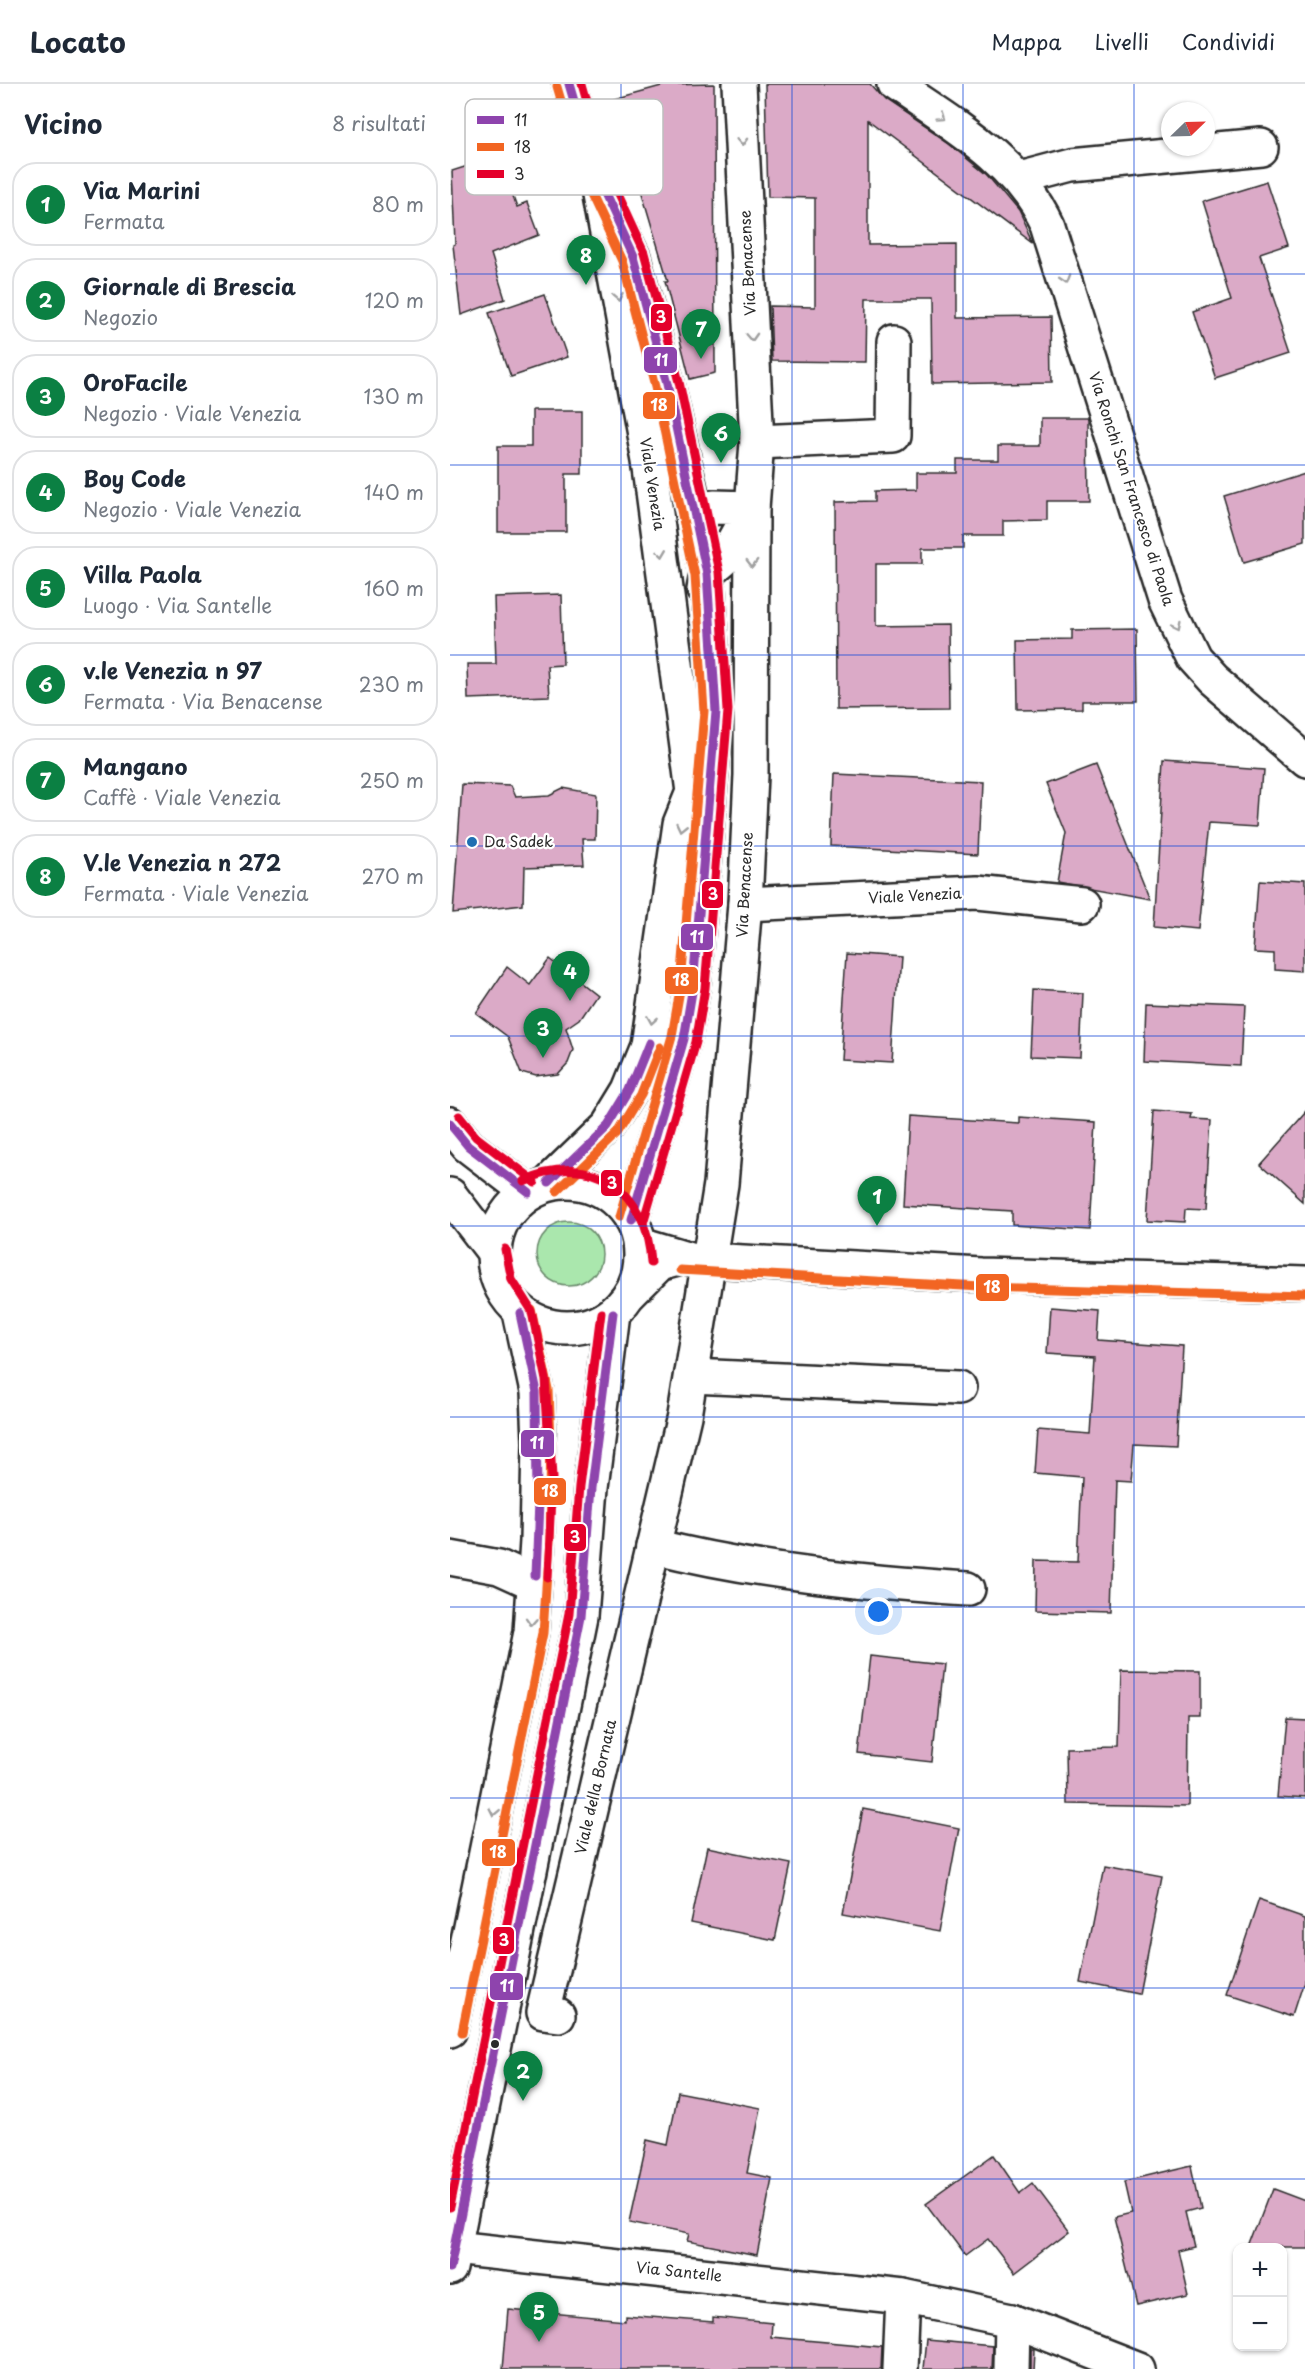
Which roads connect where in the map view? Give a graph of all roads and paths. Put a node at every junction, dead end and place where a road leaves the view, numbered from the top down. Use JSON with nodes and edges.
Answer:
{"nodes":[{"id":1,"x":569,"y":84,"type":"edge"},
{"id":2,"x":739,"y":84,"type":"edge"},
{"id":3,"x":894,"y":84,"type":"edge"},
{"id":4,"x":573,"y":99,"type":"edge"},
{"id":5,"x":1261,"y":147,"type":"dead end"},
{"id":6,"x":1019,"y":179,"type":"junction"},
{"id":7,"x":600,"y":195,"type":"edge"},
{"id":8,"x":604,"y":195,"type":"edge"},
{"id":9,"x":894,"y":341,"type":"dead end"},
{"id":10,"x":757,"y":442,"type":"junction"},
{"id":11,"x":752,"y":508,"type":"junction"},
{"id":12,"x":695,"y":512,"type":"junction"},
{"id":13,"x":707,"y":574,"type":"junction"},
{"id":14,"x":1305,"y":759,"type":"edge"},
{"id":15,"x":693,"y":792,"type":"junction"},
{"id":16,"x":746,"y":904,"type":"junction"},
{"id":17,"x":1082,"y":904,"type":"dead end"},
{"id":18,"x":450,"y":1124,"type":"edge"},
{"id":19,"x":539,"y":1188,"type":"junction"},
{"id":20,"x":450,"y":1195,"type":"edge"},
{"id":21,"x":636,"y":1232,"type":"junction"},
{"id":22,"x":493,"y":1251,"type":"junction"},
{"id":23,"x":696,"y":1259,"type":"junction"},
{"id":24,"x":1305,"y":1284,"type":"edge"},
{"id":25,"x":622,"y":1303,"type":"junction"},
{"id":26,"x":520,"y":1313,"type":"junction"},
{"id":27,"x":692,"y":1376,"type":"junction"},
{"id":28,"x":958,"y":1388,"type":"dead end"},
{"id":29,"x":653,"y":1546,"type":"junction"},
{"id":30,"x":450,"y":1558,"type":"edge"},
{"id":31,"x":534,"y":1583,"type":"junction"},
{"id":32,"x":968,"y":1589,"type":"dead end"},
{"id":33,"x":558,"y":2015,"type":"dead end"},
{"id":34,"x":450,"y":2030,"type":"edge"},
{"id":35,"x":452,"y":2258,"type":"edge"},
{"id":36,"x":903,"y":2297,"type":"junction"},
{"id":37,"x":1012,"y":2320,"type":"junction"},
{"id":38,"x":1057,"y":2338,"type":"junction"},
{"id":39,"x":900,"y":2369,"type":"edge"},
{"id":40,"x":1011,"y":2369,"type":"edge"},
{"id":41,"x":1069,"y":2369,"type":"edge"},
{"id":42,"x":1137,"y":2369,"type":"edge"}],
"edges":[{"from":1,"to":4,"type":"street","name":"Viale Venezia"},
{"from":2,"to":10,"type":"street","name":"Via Benacense","one_way":true},
{"from":3,"to":6,"type":"street","name":"Via Ronchi San Francesco di Paola","one_way":true},
{"from":5,"to":6,"type":"street"},
{"from":6,"to":14,"type":"street","name":"Via Ronchi San Francesco di Paola","one_way":true},
{"from":7,"to":15,"type":"street","name":"Viale Venezia","one_way":true},
{"from":8,"to":12,"type":"street","name":"Viale Venezia"},
{"from":9,"to":10,"type":"street"},
{"from":10,"to":11,"type":"street","name":"Via Benacense"},
{"from":11,"to":12,"type":"street"},
{"from":11,"to":13,"type":"street","name":"Via Benacense"},
{"from":11,"to":16,"type":"street","name":"Via Benacense","one_way":true},
{"from":12,"to":13,"type":"street","name":"Viale Venezia"},
{"from":13,"to":15,"type":"street","name":"Viale Venezia"},
{"from":13,"to":21,"type":"street","name":"Viale Venezia"},
{"from":15,"to":19,"type":"street","name":"Viale Venezia","one_way":true},
{"from":16,"to":17,"type":"street","name":"Viale Venezia"},
{"from":16,"to":23,"type":"street","name":"Via Benacense"},
{"from":18,"to":19,"type":"street"},
{"from":19,"to":21,"type":"street"},
{"from":19,"to":22,"type":"street"},
{"from":20,"to":22,"type":"street"},
{"from":21,"to":23,"type":"street"},
{"from":21,"to":25,"type":"street"},
{"from":22,"to":26,"type":"street"},
{"from":23,"to":24,"type":"street"},
{"from":23,"to":25,"type":"street"},
{"from":23,"to":27,"type":"street","name":"Viale della Bornata"},
{"from":25,"to":26,"type":"street"},
{"from":25,"to":35,"type":"street"},
{"from":26,"to":31,"type":"street"},
{"from":27,"to":28,"type":"street"},
{"from":27,"to":29,"type":"street","name":"Viale della Bornata"},
{"from":29,"to":32,"type":"street"},
{"from":29,"to":33,"type":"street","name":"Viale della Bornata"},
{"from":30,"to":31,"type":"street"},
{"from":31,"to":34,"type":"street","one_way":true},
{"from":35,"to":36,"type":"street","name":"Via Santelle"},
{"from":36,"to":37,"type":"street","name":"Via Santelle"},
{"from":36,"to":39,"type":"street"},
{"from":37,"to":38,"type":"street","name":"Via Santelle"},
{"from":37,"to":40,"type":"street"},
{"from":38,"to":41,"type":"street"},
{"from":38,"to":42,"type":"street","name":"Via Santelle"}]}
